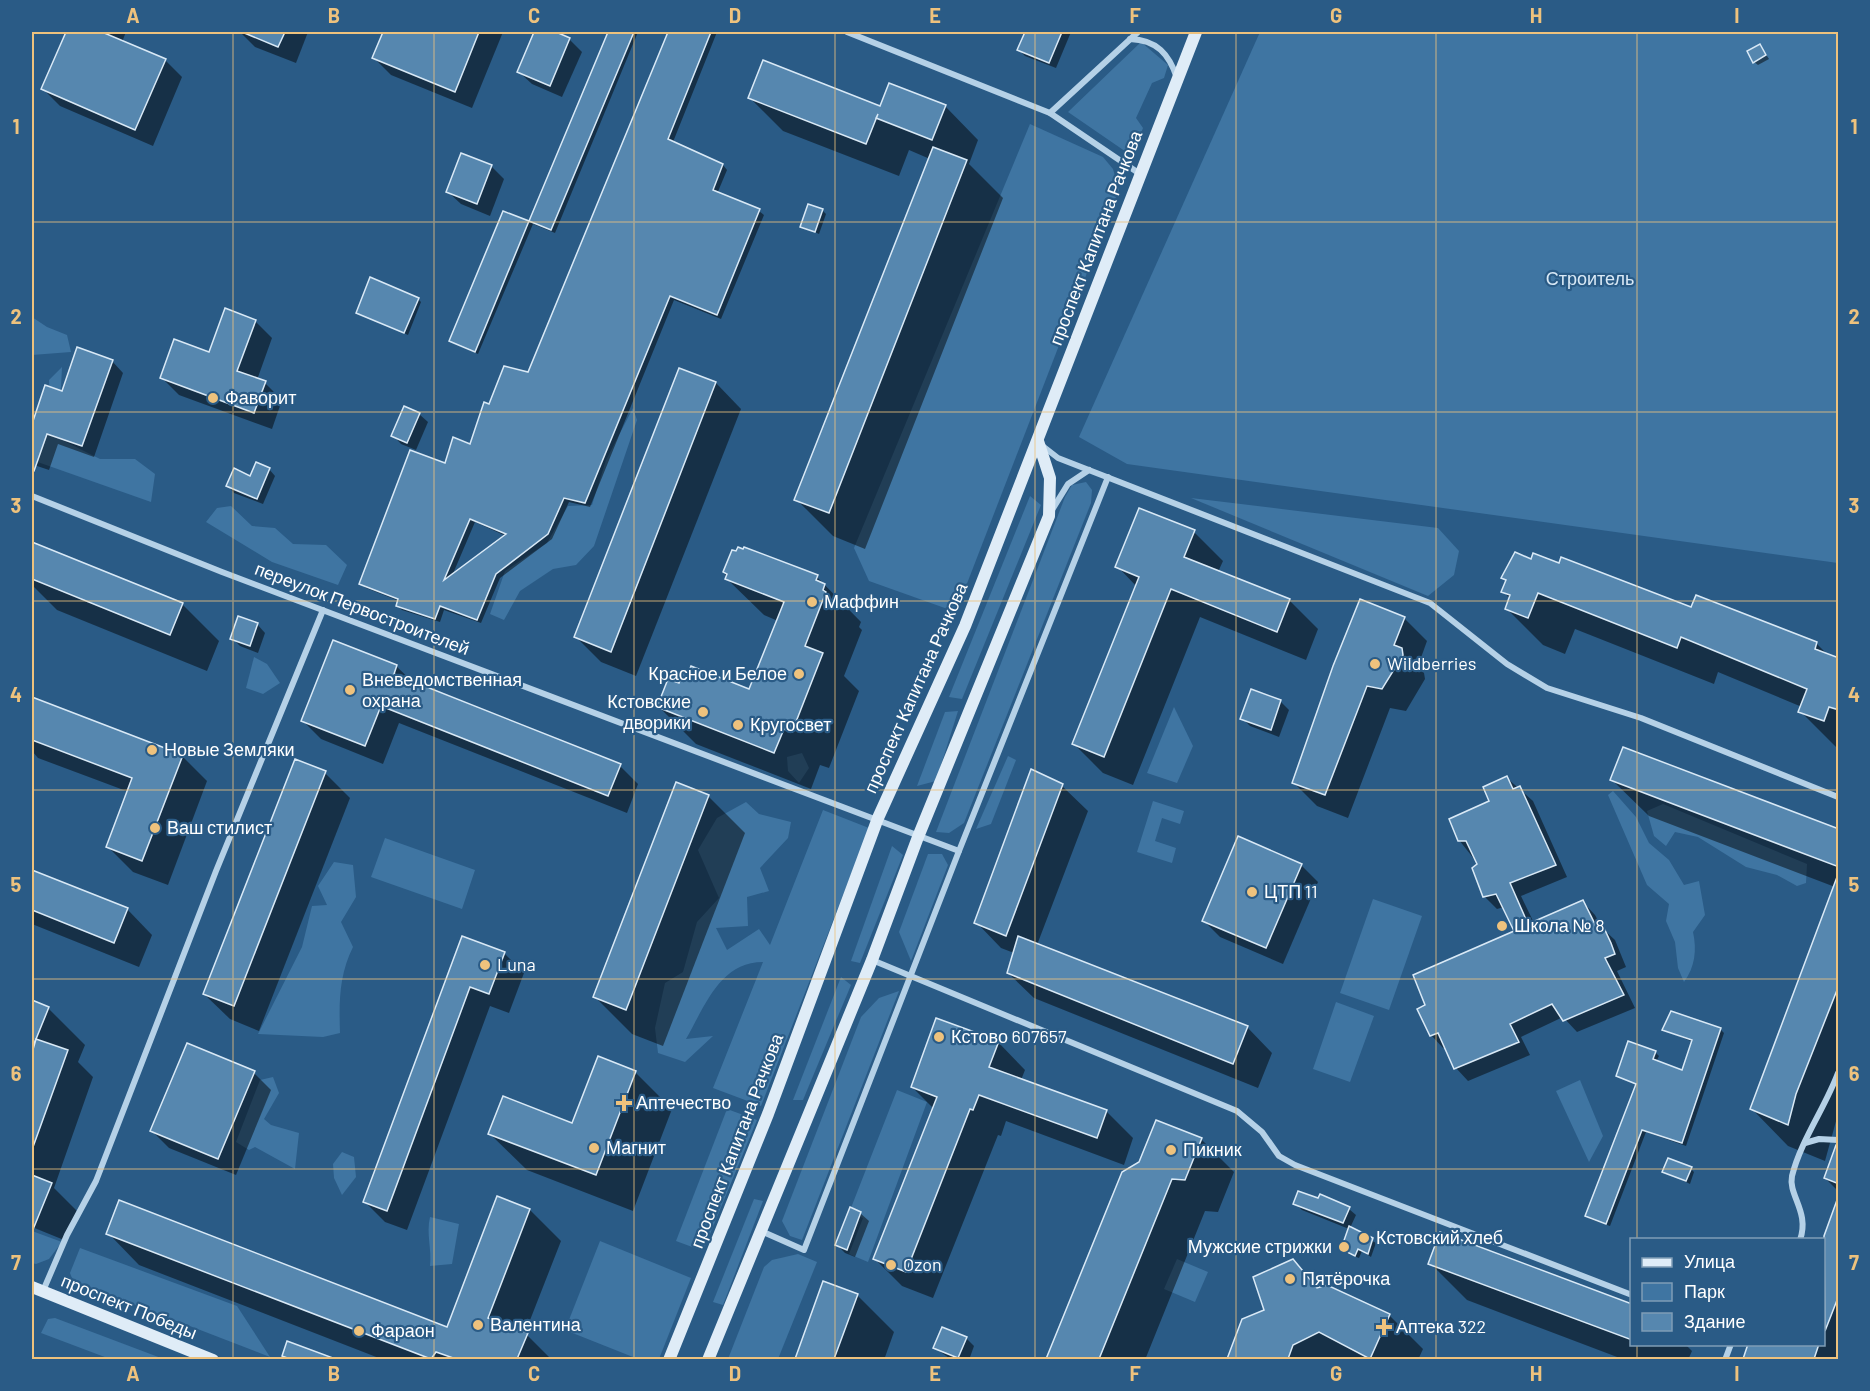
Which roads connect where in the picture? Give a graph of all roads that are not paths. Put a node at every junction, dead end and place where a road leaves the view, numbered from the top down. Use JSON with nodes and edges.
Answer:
{"nodes":[{"id":1,"x":847,"y":32,"type":"edge"},
{"id":2,"x":1138,"y":32,"type":"edge"},
{"id":3,"x":1196,"y":32,"type":"edge"},
{"id":4,"x":1130,"y":39,"type":"junction"},
{"id":5,"x":1178,"y":79,"type":"junction"},
{"id":6,"x":1050,"y":112,"type":"junction"},
{"id":7,"x":1140,"y":174,"type":"junction"},
{"id":8,"x":1038,"y":441,"type":"junction"},
{"id":9,"x":1089,"y":470,"type":"junction"},
{"id":10,"x":1108,"y":477,"type":"junction"},
{"id":11,"x":32,"y":496,"type":"edge"},
{"id":12,"x":1049,"y":516,"type":"junction"},
{"id":13,"x":323,"y":610,"type":"junction"},
{"id":14,"x":1839,"y":797,"type":"edge"},
{"id":15,"x":878,"y":818,"type":"junction"},
{"id":16,"x":918,"y":837,"type":"junction"},
{"id":17,"x":958,"y":851,"type":"junction"},
{"id":18,"x":872,"y":960,"type":"junction"},
{"id":19,"x":910,"y":976,"type":"junction"},
{"id":20,"x":1839,"y":1073,"type":"edge"},
{"id":21,"x":1839,"y":1140,"type":"edge"},
{"id":22,"x":1805,"y":1143,"type":"junction"},
{"id":23,"x":761,"y":1231,"type":"junction"},
{"id":24,"x":1800,"y":1238,"type":"edge"},
{"id":25,"x":37,"y":1289,"type":"edge"},
{"id":26,"x":1630,"y":1294,"type":"edge"},
{"id":27,"x":213,"y":1359,"type":"edge"},
{"id":28,"x":669,"y":1359,"type":"edge"},
{"id":29,"x":708,"y":1359,"type":"edge"}],
"edges":[{"from":1,"to":6,"type":"street"},
{"from":2,"to":4,"type":"street"},
{"from":3,"to":5,"type":"street","name":"проспект Капитана Рачкова"},
{"from":4,"to":5,"type":"street"},
{"from":4,"to":6,"type":"street"},
{"from":5,"to":7,"type":"street","name":"проспект Капитана Рачкова"},
{"from":6,"to":7,"type":"street"},
{"from":7,"to":8,"type":"street","name":"проспект Капитана Рачкова"},
{"from":8,"to":9,"type":"street"},
{"from":8,"to":12,"type":"street"},
{"from":8,"to":15,"type":"street","name":"проспект Капитана Рачкова"},
{"from":9,"to":10,"type":"street"},
{"from":9,"to":12,"type":"street"},
{"from":10,"to":14,"type":"street"},
{"from":10,"to":17,"type":"street"},
{"from":11,"to":13,"type":"street","name":"переулок Первостроителей"},
{"from":12,"to":16,"type":"street"},
{"from":13,"to":15,"type":"street","name":"переулок Первостроителей"},
{"from":13,"to":25,"type":"street"},
{"from":15,"to":16,"type":"street","name":"переулок Первостроителей"},
{"from":15,"to":28,"type":"street","name":"проспект Капитана Рачкова"},
{"from":16,"to":17,"type":"street","name":"переулок Первостроителей"},
{"from":16,"to":18,"type":"street"},
{"from":17,"to":19,"type":"street"},
{"from":18,"to":19,"type":"street"},
{"from":18,"to":23,"type":"street"},
{"from":19,"to":23,"type":"street"},
{"from":19,"to":26,"type":"street"},
{"from":20,"to":22,"type":"street"},
{"from":21,"to":22,"type":"street"},
{"from":22,"to":24,"type":"street"},
{"from":23,"to":29,"type":"street"},
{"from":25,"to":27,"type":"street","name":"проспект Победы"}]}
